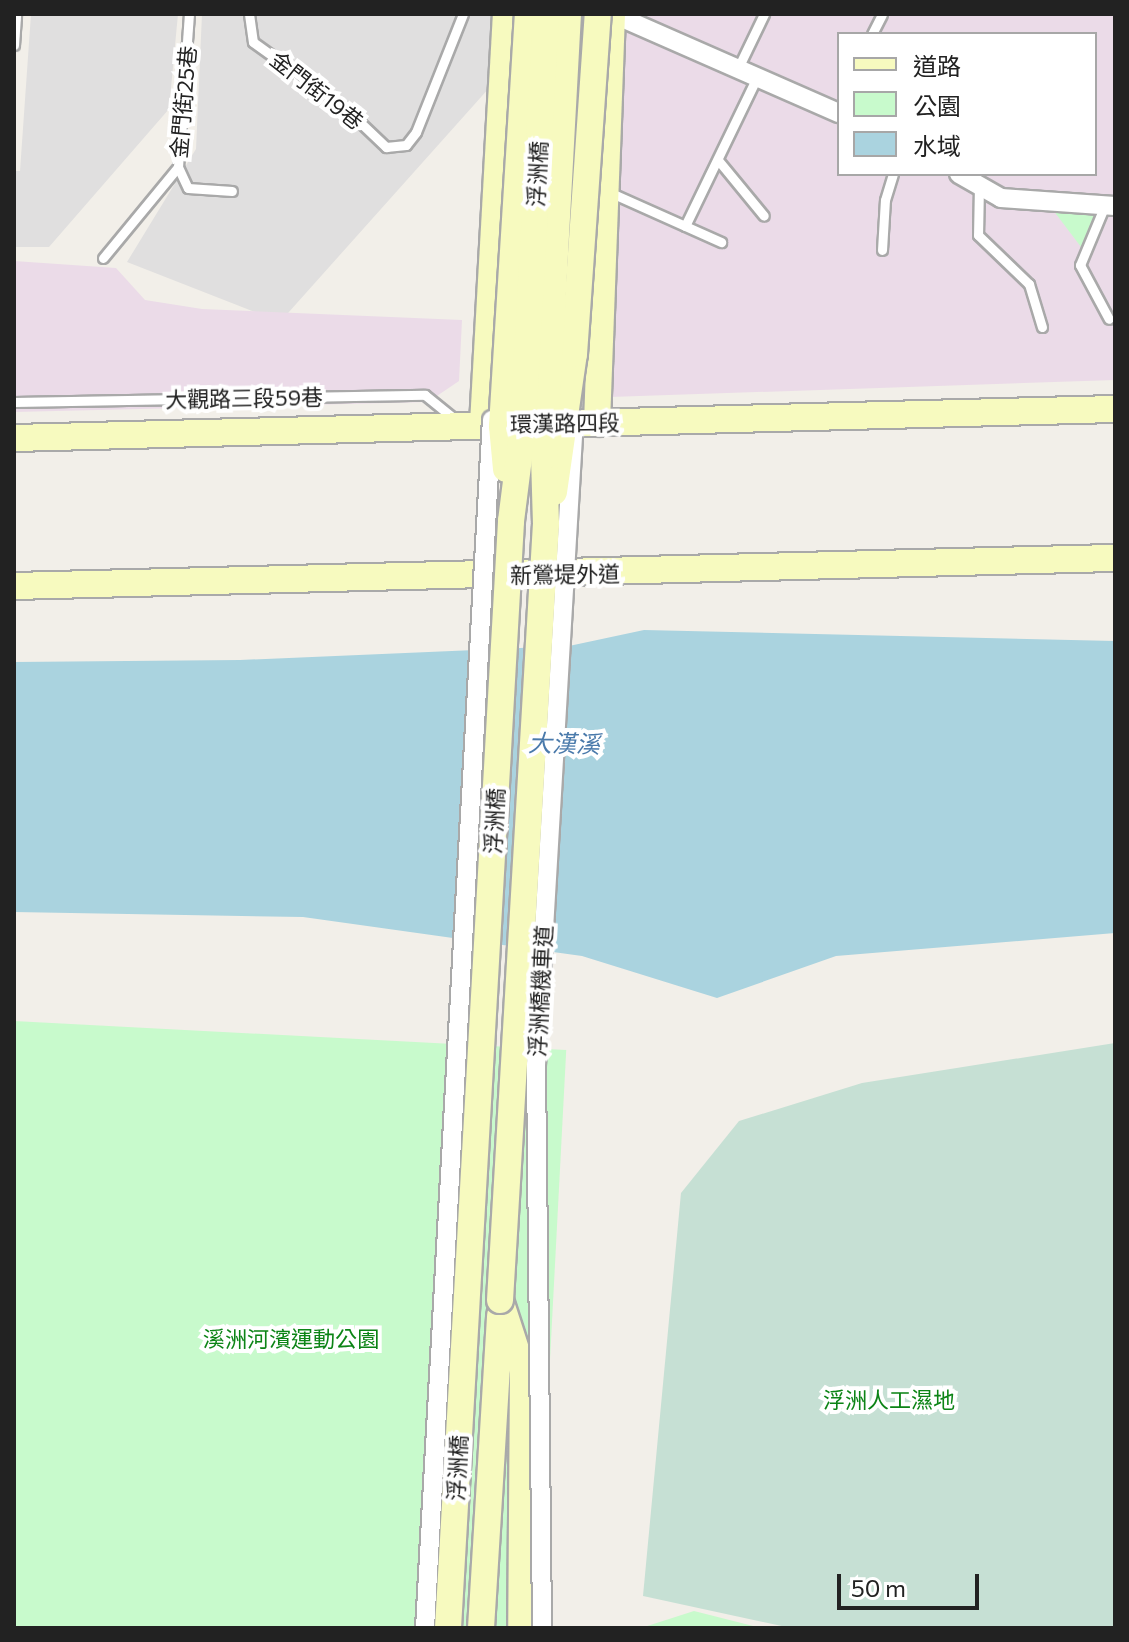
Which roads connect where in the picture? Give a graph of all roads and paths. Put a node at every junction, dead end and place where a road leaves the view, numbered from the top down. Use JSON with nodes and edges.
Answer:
{"nodes":[{"id":1,"x":16,"y":14,"type":"edge"},
{"id":2,"x":189,"y":14,"type":"edge"},
{"id":3,"x":249,"y":14,"type":"edge"},
{"id":4,"x":463,"y":14,"type":"edge"},
{"id":5,"x":487,"y":14,"type":"edge"},
{"id":6,"x":528,"y":14,"type":"edge"},
{"id":7,"x":546,"y":14,"type":"edge"},
{"id":8,"x":568,"y":14,"type":"edge"},
{"id":9,"x":598,"y":14,"type":"edge"},
{"id":10,"x":612,"y":14,"type":"edge"},
{"id":11,"x":764,"y":14,"type":"edge"},
{"id":12,"x":882,"y":14,"type":"edge"},
{"id":13,"x":510,"y":21,"type":"edge"},
{"id":14,"x":873,"y":32,"type":"edge"},
{"id":15,"x":14,"y":45,"type":"edge"},
{"id":16,"x":739,"y":66,"type":"junction"},
{"id":17,"x":758,"y":75,"type":"junction"},
{"id":18,"x":837,"y":108,"type":"edge"},
{"id":19,"x":718,"y":160,"type":"junction"},
{"id":20,"x":178,"y":167,"type":"junction"},
{"id":21,"x":893,"y":176,"type":"edge"},
{"id":22,"x":963,"y":176,"type":"edge"},
{"id":23,"x":979,"y":185,"type":"junction"},
{"id":24,"x":602,"y":189,"type":"junction"},
{"id":25,"x":232,"y":191,"type":"dead end"},
{"id":26,"x":1110,"y":206,"type":"edge"},
{"id":27,"x":764,"y":216,"type":"dead end"},
{"id":28,"x":685,"y":226,"type":"junction"},
{"id":29,"x":721,"y":242,"type":"dead end"},
{"id":30,"x":882,"y":250,"type":"dead end"},
{"id":31,"x":103,"y":258,"type":"dead end"},
{"id":32,"x":600,"y":261,"type":"junction"},
{"id":33,"x":492,"y":263,"type":"junction"},
{"id":34,"x":1109,"y":319,"type":"dead end"},
{"id":35,"x":1042,"y":327,"type":"dead end"},
{"id":36,"x":574,"y":354,"type":"junction"},
{"id":37,"x":14,"y":402,"type":"edge"},
{"id":38,"x":1115,"y":409,"type":"edge"},
{"id":39,"x":597,"y":423,"type":"junction"},
{"id":40,"x":473,"y":425,"type":"junction"},
{"id":41,"x":14,"y":438,"type":"edge"},
{"id":42,"x":511,"y":521,"type":"junction"},
{"id":43,"x":546,"y":524,"type":"junction"},
{"id":44,"x":1115,"y":558,"type":"edge"},
{"id":45,"x":14,"y":586,"type":"edge"},
{"id":46,"x":500,"y":1300,"type":"junction"},
{"id":47,"x":541,"y":1466,"type":"junction"},
{"id":48,"x":425,"y":1628,"type":"edge"},
{"id":49,"x":448,"y":1628,"type":"edge"},
{"id":50,"x":481,"y":1628,"type":"edge"},
{"id":51,"x":521,"y":1628,"type":"edge"},
{"id":52,"x":532,"y":1628,"type":"edge"},
{"id":53,"x":542,"y":1628,"type":"edge"}],
"edges":[{"from":1,"to":15,"type":"lane"},
{"from":2,"to":20,"type":"lane","name":"金門街25巷"},
{"from":3,"to":4,"type":"lane","name":"金門街19巷"},
{"from":5,"to":13,"type":"main road"},
{"from":6,"to":42,"type":"main road","bridge":true},
{"from":7,"to":42,"type":"main road","name":"浮洲橋","bridge":true},
{"from":8,"to":43,"type":"main road","name":"浮洲橋","bridge":true},
{"from":9,"to":36,"type":"main road","bridge":true},
{"from":10,"to":16,"type":"street"},
{"from":10,"to":24,"type":"main road"},
{"from":11,"to":16,"type":"lane"},
{"from":12,"to":14,"type":"lane"},
{"from":13,"to":33,"type":"main road"},
{"from":13,"to":48,"type":"street","bridge":true},
{"from":16,"to":17,"type":"street"},
{"from":17,"to":18,"type":"street"},
{"from":17,"to":19,"type":"lane"},
{"from":19,"to":27,"type":"lane"},
{"from":19,"to":28,"type":"lane"},
{"from":20,"to":25,"type":"lane"},
{"from":20,"to":31,"type":"lane","name":"金門街25巷"},
{"from":21,"to":30,"type":"lane"},
{"from":22,"to":23,"type":"street"},
{"from":23,"to":26,"type":"street"},
{"from":23,"to":35,"type":"lane"},
{"from":24,"to":28,"type":"lane"},
{"from":24,"to":32,"type":"main road"},
{"from":26,"to":34,"type":"lane"},
{"from":28,"to":29,"type":"lane"},
{"from":32,"to":33,"type":"main road"},
{"from":32,"to":39,"type":"main road"},
{"from":33,"to":40,"type":"main road"},
{"from":36,"to":43,"type":"main road","bridge":true},
{"from":36,"to":47,"type":"street","name":"浮洲橋機車道","bridge":true},
{"from":37,"to":40,"type":"lane","name":"大觀路三段59巷"},
{"from":38,"to":39,"type":"main road","name":"環漢路四段"},
{"from":39,"to":40,"type":"main road","name":"環漢路四段"},
{"from":40,"to":41,"type":"main road","name":"環漢路四段"},
{"from":42,"to":49,"type":"main road","name":"浮洲橋","bridge":true},
{"from":43,"to":46,"type":"main road","name":"浮洲橋","bridge":true},
{"from":44,"to":45,"type":"main road","name":"新鶯堤外道"},
{"from":46,"to":50,"type":"main road","name":"浮洲橋"},
{"from":46,"to":51,"type":"main road","name":"浮洲橋"},
{"from":47,"to":52,"type":"street","bridge":true},
{"from":47,"to":53,"type":"street","name":"浮洲橋機車道","bridge":true}]}
